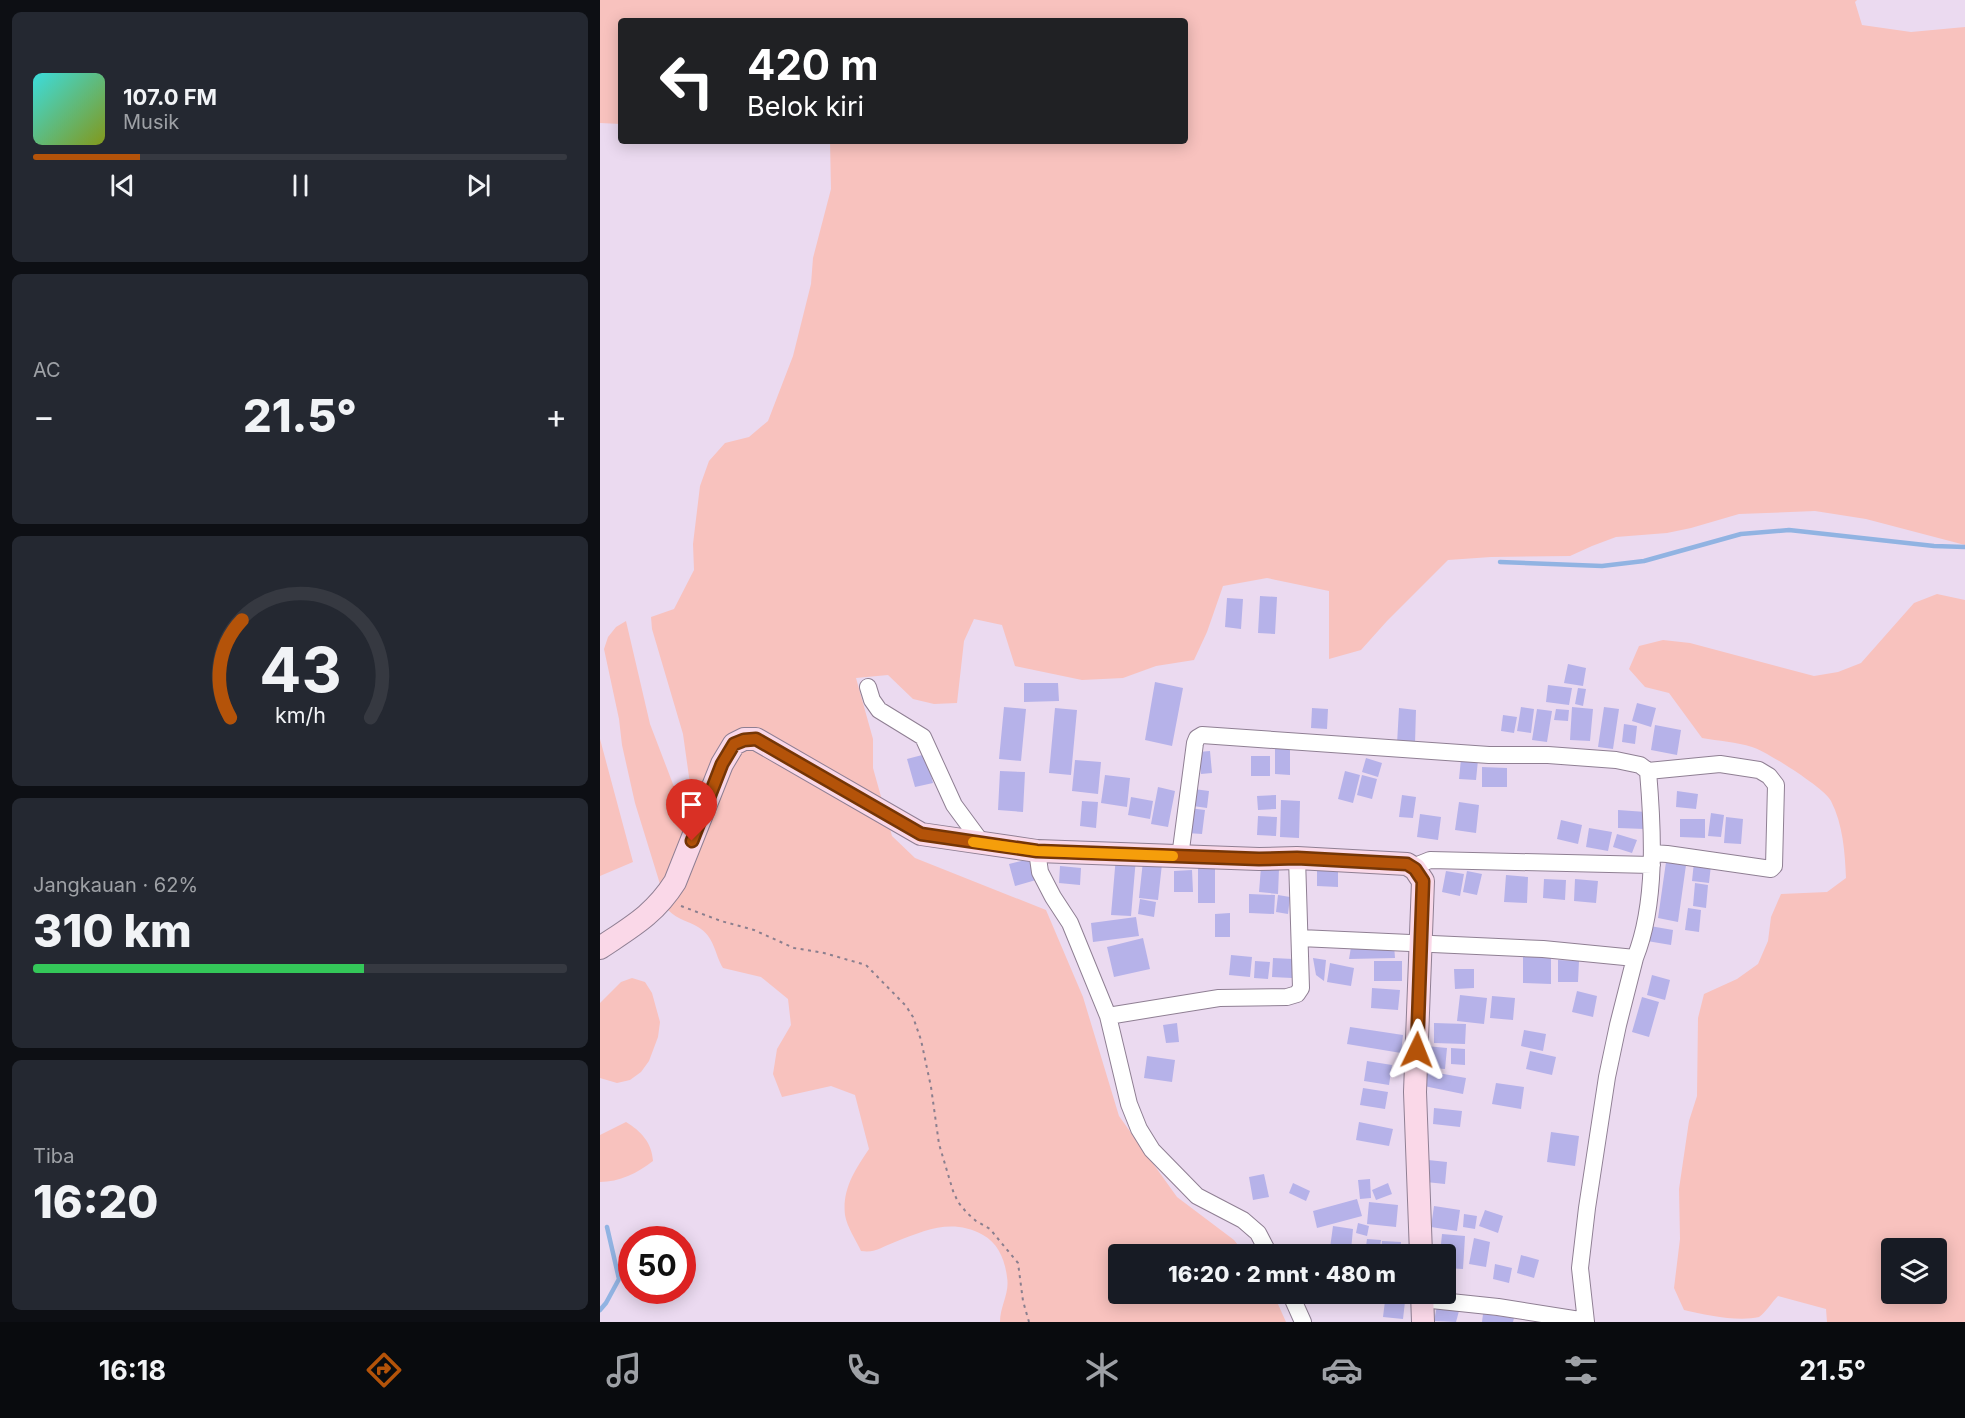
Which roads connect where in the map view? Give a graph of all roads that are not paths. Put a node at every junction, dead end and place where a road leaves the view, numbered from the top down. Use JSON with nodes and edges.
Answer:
{"nodes":[{"id":1,"x":868,"y":687,"type":"dead end"},
{"id":2,"x":1648,"y":771,"type":"junction"},
{"id":3,"x":982,"y":843,"type":"junction"},
{"id":4,"x":1037,"y":851,"type":"junction"},
{"id":5,"x":1179,"y":857,"type":"junction"},
{"id":6,"x":1297,"y":858,"type":"junction"},
{"id":7,"x":1652,"y":859,"type":"junction"},
{"id":8,"x":1415,"y":869,"type":"junction"},
{"id":9,"x":1299,"y":938,"type":"junction"},
{"id":10,"x":1421,"y":944,"type":"junction"},
{"id":11,"x":600,"y":948,"type":"edge"},
{"id":12,"x":1635,"y":958,"type":"junction"},
{"id":13,"x":1108,"y":1016,"type":"junction"},
{"id":14,"x":1264,"y":1244,"type":"edge"},
{"id":15,"x":1421,"y":1244,"type":"edge"},
{"id":16,"x":1456,"y":1301,"type":"edge"},
{"id":17,"x":1295,"y":1304,"type":"edge"},
{"id":18,"x":1422,"y":1304,"type":"edge"},
{"id":19,"x":1303,"y":1322,"type":"edge"},
{"id":20,"x":1423,"y":1322,"type":"edge"},
{"id":21,"x":1586,"y":1322,"type":"edge"}],
"edges":[{"from":1,"to":3,"type":"street"},
{"from":2,"to":5,"type":"street"},
{"from":2,"to":7,"type":"street"},
{"from":2,"to":7,"type":"street"},
{"from":3,"to":4,"type":"main road"},
{"from":3,"to":11,"type":"main road"},
{"from":4,"to":5,"type":"main road"},
{"from":4,"to":13,"type":"street"},
{"from":5,"to":6,"type":"main road"},
{"from":6,"to":8,"type":"main road"},
{"from":6,"to":9,"type":"street"},
{"from":7,"to":8,"type":"street"},
{"from":7,"to":12,"type":"street"},
{"from":8,"to":10,"type":"main road"},
{"from":9,"to":10,"type":"street"},
{"from":9,"to":13,"type":"street"},
{"from":10,"to":12,"type":"street"},
{"from":10,"to":15,"type":"main road"},
{"from":12,"to":21,"type":"street"},
{"from":13,"to":14,"type":"street"},
{"from":16,"to":21,"type":"street"},
{"from":17,"to":19,"type":"street"},
{"from":18,"to":20,"type":"main road"}]}
